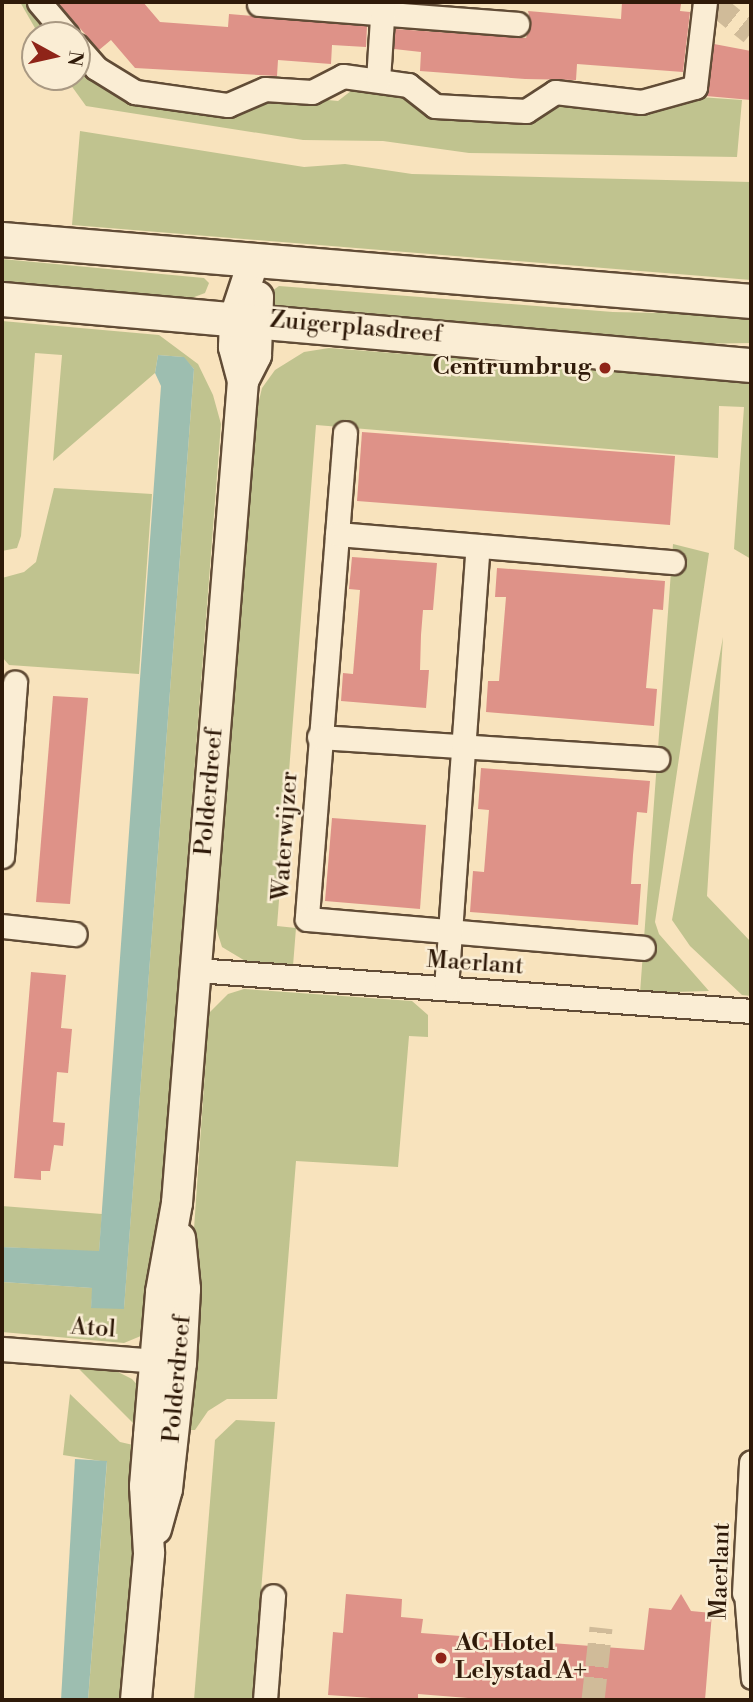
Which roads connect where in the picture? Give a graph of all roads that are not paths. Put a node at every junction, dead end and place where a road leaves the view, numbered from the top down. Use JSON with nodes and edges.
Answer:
{"nodes":[{"id":1,"x":39,"y":2,"type":"edge"},
{"id":2,"x":709,"y":3,"type":"edge"},
{"id":3,"x":259,"y":4,"type":"dead end"},
{"id":4,"x":382,"y":7,"type":"edge"},
{"id":5,"x":55,"y":21,"type":"edge"},
{"id":6,"x":517,"y":24,"type":"dead end"},
{"id":7,"x":91,"y":62,"type":"edge"},
{"id":8,"x":378,"y":80,"type":"junction"},
{"id":9,"x":2,"y":239,"type":"edge"},
{"id":10,"x":254,"y":260,"type":"junction"},
{"id":11,"x":2,"y":299,"type":"edge"},
{"id":12,"x":751,"y":300,"type":"edge"},
{"id":13,"x":248,"y":318,"type":"junction"},
{"id":14,"x":751,"y":365,"type":"edge"},
{"id":15,"x":345,"y":433,"type":"dead end"},
{"id":16,"x":337,"y":534,"type":"junction"},
{"id":17,"x":478,"y":546,"type":"junction"},
{"id":18,"x":673,"y":562,"type":"dead end"},
{"id":19,"x":15,"y":682,"type":"dead end"},
{"id":20,"x":319,"y":737,"type":"junction"},
{"id":21,"x":465,"y":744,"type":"junction"},
{"id":22,"x":657,"y":759,"type":"dead end"},
{"id":23,"x":5,"y":767,"type":"edge"},
{"id":24,"x":2,"y":856,"type":"edge"},
{"id":25,"x":2,"y":926,"type":"edge"},
{"id":26,"x":451,"y":932,"type":"junction"},
{"id":27,"x":75,"y":934,"type":"dead end"},
{"id":28,"x":643,"y":948,"type":"dead end"},
{"id":29,"x":195,"y":970,"type":"junction"},
{"id":30,"x":446,"y":988,"type":"junction"},
{"id":31,"x":751,"y":1011,"type":"edge"},
{"id":32,"x":2,"y":1349,"type":"edge"},
{"id":33,"x":168,"y":1361,"type":"junction"},
{"id":34,"x":751,"y":1462,"type":"edge"},
{"id":35,"x":744,"y":1593,"type":"joint"},
{"id":36,"x":273,"y":1596,"type":"dead end"},
{"id":37,"x":751,"y":1680,"type":"edge"},
{"id":38,"x":136,"y":1700,"type":"edge"},
{"id":39,"x":265,"y":1700,"type":"edge"}],
"edges":[{"from":1,"to":5,"type":"street"},
{"from":2,"to":8,"type":"street"},
{"from":3,"to":4,"type":"street"},
{"from":4,"to":6,"type":"street"},
{"from":4,"to":8,"type":"street"},
{"from":7,"to":8,"type":"street"},
{"from":9,"to":10,"type":"main road"},
{"from":10,"to":12,"type":"main road"},
{"from":10,"to":13,"type":"street","name":"Polderdreef"},
{"from":11,"to":13,"type":"main road","name":"Zuigerplasdreef"},
{"from":13,"to":14,"type":"main road","name":"Zuigerplasdreef"},
{"from":13,"to":29,"type":"street","name":"Polderdreef"},
{"from":15,"to":16,"type":"street","name":"Waterwijzer"},
{"from":16,"to":17,"type":"street"},
{"from":16,"to":20,"type":"street","name":"Waterwijzer"},
{"from":17,"to":18,"type":"street"},
{"from":17,"to":21,"type":"street"},
{"from":19,"to":23,"type":"street"},
{"from":20,"to":21,"type":"street"},
{"from":20,"to":26,"type":"street","name":"Waterwijzer"},
{"from":21,"to":22,"type":"street"},
{"from":21,"to":26,"type":"street"},
{"from":23,"to":24,"type":"street"},
{"from":25,"to":27,"type":"street"},
{"from":26,"to":28,"type":"street","name":"Waterwijzer"},
{"from":26,"to":30,"type":"street"},
{"from":29,"to":30,"type":"street","name":"Maerlant"},
{"from":29,"to":33,"type":"street","name":"Polderdreef"},
{"from":30,"to":31,"type":"street","name":"Maerlant"},
{"from":32,"to":33,"type":"street","name":"Atol"},
{"from":33,"to":38,"type":"street","name":"Polderdreef"},
{"from":34,"to":35,"type":"street","name":"Maerlant"},
{"from":35,"to":37,"type":"street","name":"Maerlant"},
{"from":36,"to":39,"type":"street"}]}
